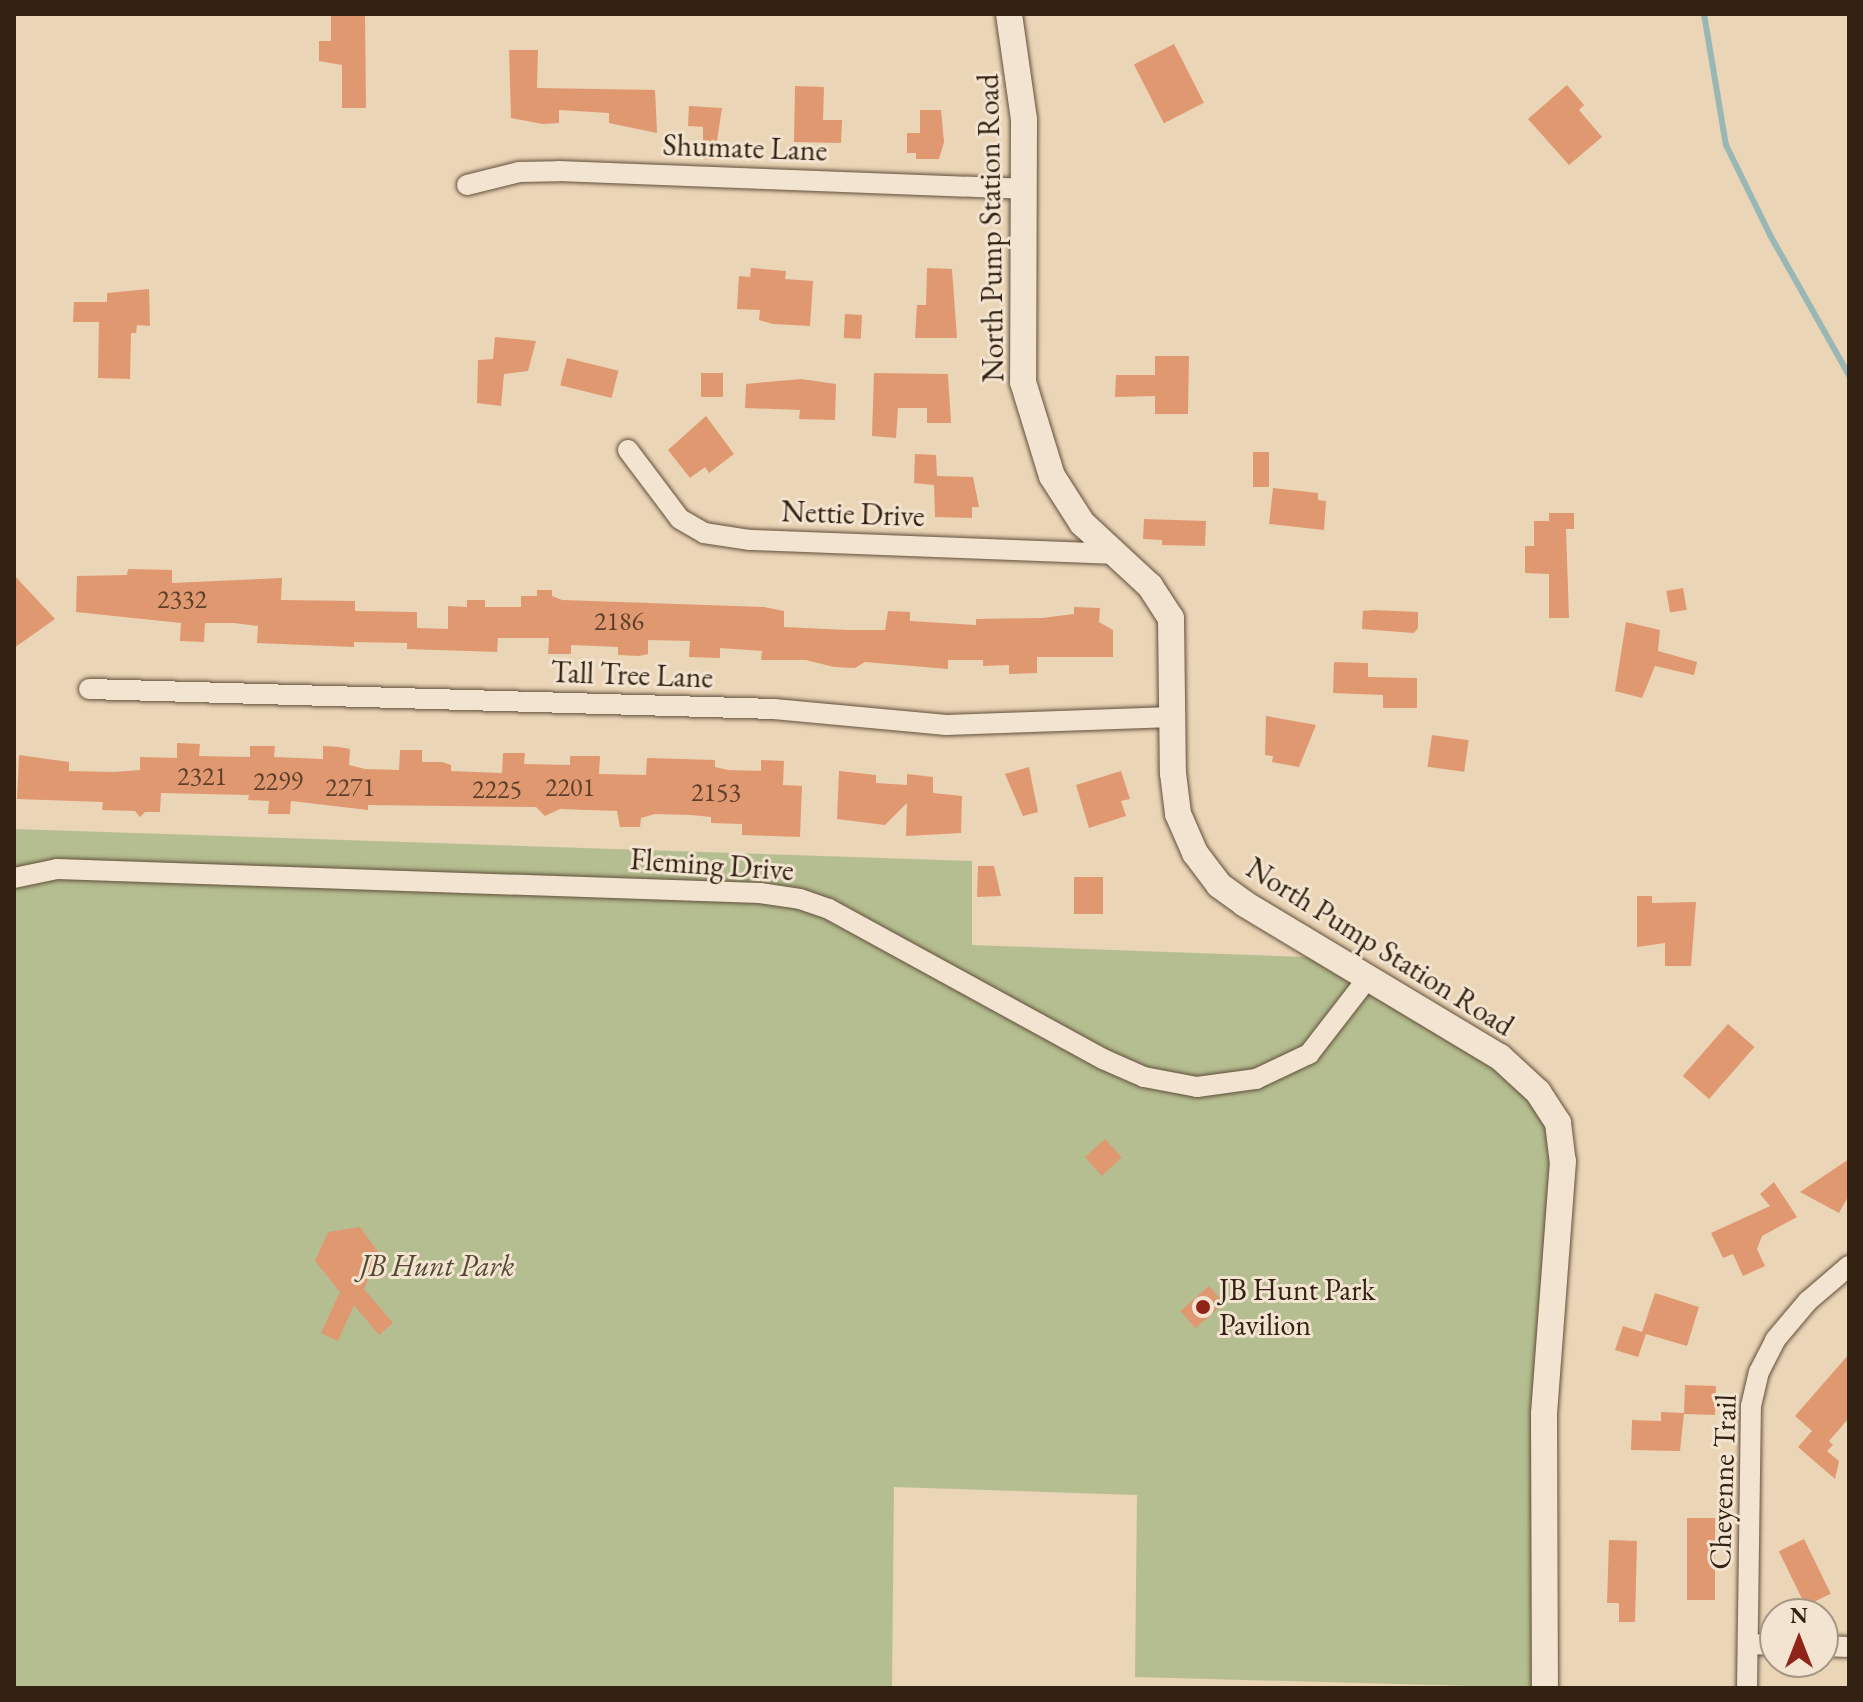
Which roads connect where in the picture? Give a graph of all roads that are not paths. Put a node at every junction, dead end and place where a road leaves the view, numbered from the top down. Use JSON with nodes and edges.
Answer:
{"nodes":[{"id":1,"x":1009,"y":14,"type":"edge"},
{"id":2,"x":467,"y":185,"type":"dead end"},
{"id":3,"x":1023,"y":189,"type":"junction"},
{"id":4,"x":628,"y":450,"type":"dead end"},
{"id":5,"x":1114,"y":554,"type":"junction"},
{"id":6,"x":89,"y":689,"type":"dead end"},
{"id":7,"x":1173,"y":717,"type":"junction"},
{"id":8,"x":14,"y":878,"type":"edge"},
{"id":9,"x":1368,"y":978,"type":"junction"},
{"id":10,"x":1849,"y":1266,"type":"edge"},
{"id":11,"x":1748,"y":1644,"type":"junction"},
{"id":12,"x":1759,"y":1644,"type":"edge"},
{"id":13,"x":1545,"y":1688,"type":"edge"},
{"id":14,"x":1747,"y":1688,"type":"edge"}],
"edges":[{"from":1,"to":3,"type":"street","name":"North Pump Station Road"},
{"from":2,"to":3,"type":"street","name":"Shumate Lane"},
{"from":3,"to":5,"type":"street","name":"North Pump Station Road"},
{"from":4,"to":5,"type":"street","name":"Nettie Drive"},
{"from":5,"to":7,"type":"street","name":"North Pump Station Road"},
{"from":6,"to":7,"type":"street","name":"Tall Tree Lane"},
{"from":7,"to":9,"type":"street","name":"North Pump Station Road"},
{"from":8,"to":9,"type":"street","name":"Fleming Drive"},
{"from":9,"to":13,"type":"street","name":"North Pump Station Road"},
{"from":10,"to":11,"type":"street","name":"Cheyenne Trail"},
{"from":11,"to":12,"type":"street"},
{"from":11,"to":14,"type":"street","name":"Cheyenne Trail"}]}
